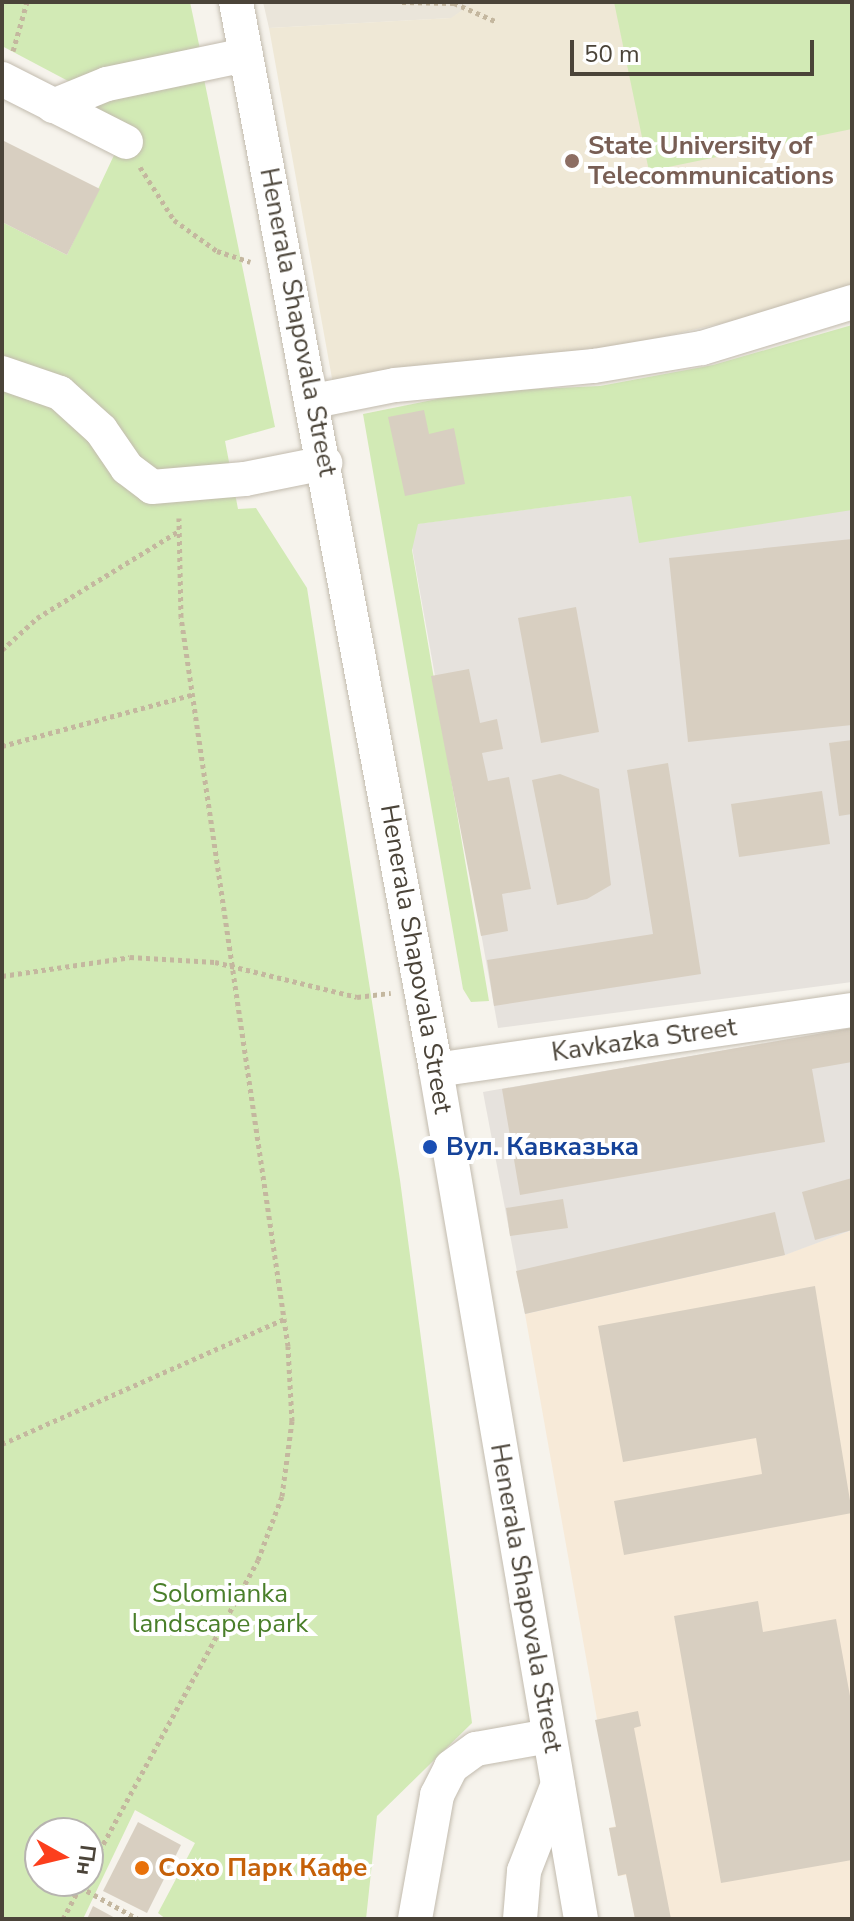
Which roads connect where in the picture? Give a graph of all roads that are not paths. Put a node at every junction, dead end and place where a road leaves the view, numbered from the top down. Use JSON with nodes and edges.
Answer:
{"nodes":[{"id":1,"x":236,"y":2,"type":"edge"},
{"id":2,"x":246,"y":55,"type":"junction"},
{"id":3,"x":7,"y":81,"type":"edge"},
{"id":4,"x":53,"y":106,"type":"junction"},
{"id":5,"x":126,"y":142,"type":"road end"},
{"id":6,"x":852,"y":302,"type":"edge"},
{"id":7,"x":2,"y":373,"type":"edge"},
{"id":8,"x":314,"y":401,"type":"junction"},
{"id":9,"x":325,"y":463,"type":"junction"},
{"id":10,"x":852,"y":1010,"type":"edge"},
{"id":11,"x":436,"y":1070,"type":"junction"},
{"id":12,"x":549,"y":1736,"type":"junction"},
{"id":13,"x":559,"y":1783,"type":"junction"},
{"id":14,"x":415,"y":1919,"type":"edge"},
{"id":15,"x":520,"y":1919,"type":"edge"},
{"id":16,"x":581,"y":1919,"type":"edge"}],
"edges":[{"from":1,"to":2,"type":"street","name":"Henerala Shapovala Street"},
{"from":2,"to":4,"type":"street"},
{"from":2,"to":8,"type":"street","name":"Henerala Shapovala Street"},
{"from":3,"to":4,"type":"street"},
{"from":4,"to":5,"type":"street"},
{"from":6,"to":8,"type":"street"},
{"from":7,"to":9,"type":"street"},
{"from":8,"to":9,"type":"street","name":"Henerala Shapovala Street"},
{"from":9,"to":11,"type":"street","name":"Henerala Shapovala Street"},
{"from":10,"to":11,"type":"street","name":"Kavkazka Street"},
{"from":11,"to":12,"type":"street","name":"Henerala Shapovala Street"},
{"from":12,"to":13,"type":"street","name":"Henerala Shapovala Street"},
{"from":12,"to":14,"type":"street"},
{"from":13,"to":15,"type":"street"},
{"from":13,"to":16,"type":"street","name":"Henerala Shapovala Street"}]}
